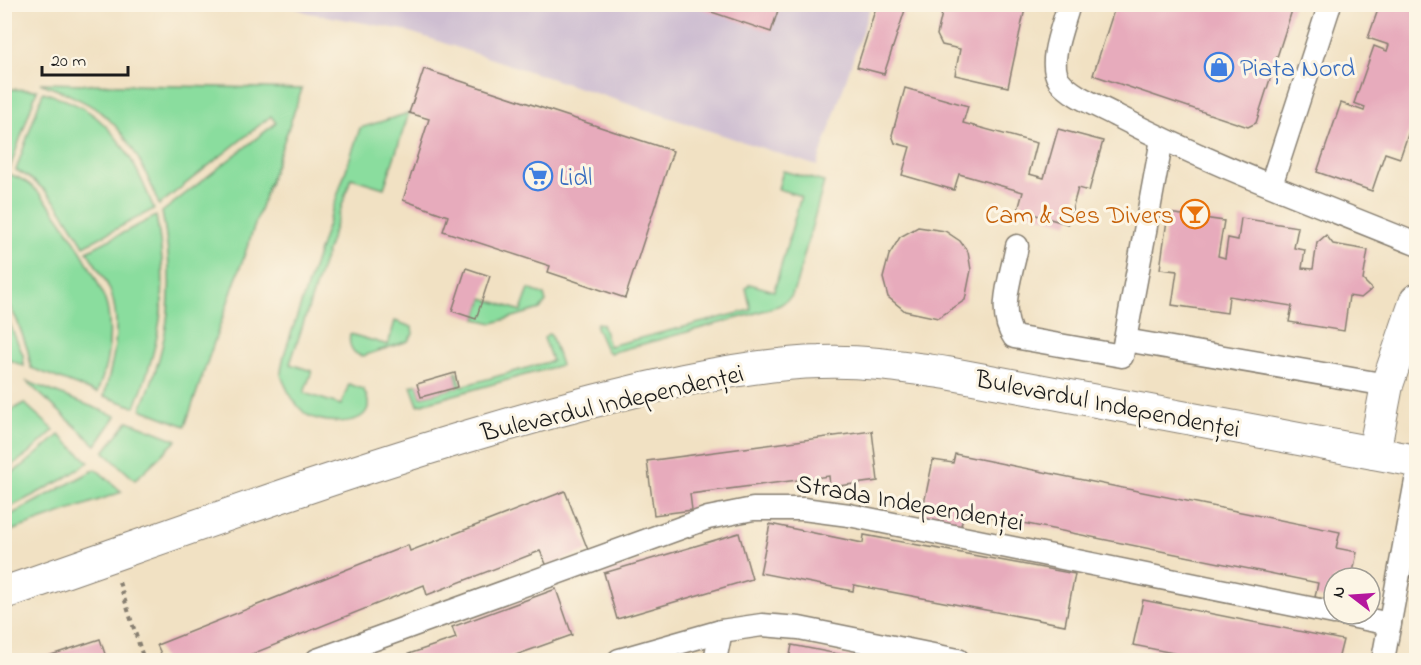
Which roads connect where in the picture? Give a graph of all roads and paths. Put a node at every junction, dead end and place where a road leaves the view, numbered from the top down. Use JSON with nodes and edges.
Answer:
{"nodes":[{"id":1,"x":1069,"y":4,"type":"edge"},
{"id":2,"x":1330,"y":4,"type":"edge"},
{"id":3,"x":1162,"y":139,"type":"junction"},
{"id":4,"x":1271,"y":185,"type":"junction"},
{"id":5,"x":1416,"y":244,"type":"edge"},
{"id":6,"x":1017,"y":246,"type":"dead end"},
{"id":7,"x":1416,"y":300,"type":"edge"},
{"id":8,"x":1125,"y":339,"type":"junction"},
{"id":9,"x":1387,"y":385,"type":"junction"},
{"id":10,"x":1374,"y":453,"type":"junction"},
{"id":11,"x":1416,"y":461,"type":"edge"},
{"id":12,"x":1416,"y":481,"type":"edge"},
{"id":13,"x":110,"y":556,"type":"junction"},
{"id":14,"x":4,"y":593,"type":"edge"},
{"id":15,"x":1322,"y":610,"type":"edge"},
{"id":16,"x":1382,"y":622,"type":"edge"},
{"id":17,"x":1390,"y":624,"type":"junction"},
{"id":18,"x":721,"y":631,"type":"junction"},
{"id":19,"x":144,"y":660,"type":"edge"},
{"id":20,"x":317,"y":660,"type":"edge"},
{"id":21,"x":619,"y":660,"type":"edge"},
{"id":22,"x":715,"y":660,"type":"edge"},
{"id":23,"x":958,"y":660,"type":"edge"},
{"id":24,"x":1383,"y":660,"type":"edge"}],
"edges":[{"from":1,"to":3,"type":"street"},
{"from":2,"to":4,"type":"street"},
{"from":3,"to":4,"type":"street"},
{"from":3,"to":8,"type":"street"},
{"from":4,"to":5,"type":"street"},
{"from":6,"to":8,"type":"street"},
{"from":7,"to":9,"type":"main road"},
{"from":8,"to":9,"type":"street"},
{"from":9,"to":10,"type":"main road"},
{"from":10,"to":11,"type":"main road","name":"Bulevardul Independenței"},
{"from":10,"to":13,"type":"main road","name":"Bulevardul Independenței"},
{"from":12,"to":17,"type":"street"},
{"from":13,"to":14,"type":"main road","name":"Bulevardul Independenței"},
{"from":13,"to":19,"type":"path"},
{"from":15,"to":20,"type":"street","name":"Strada Independenței"},
{"from":16,"to":17,"type":"street"},
{"from":17,"to":24,"type":"street"},
{"from":18,"to":21,"type":"street"},
{"from":18,"to":22,"type":"street"},
{"from":18,"to":23,"type":"street"}]}
